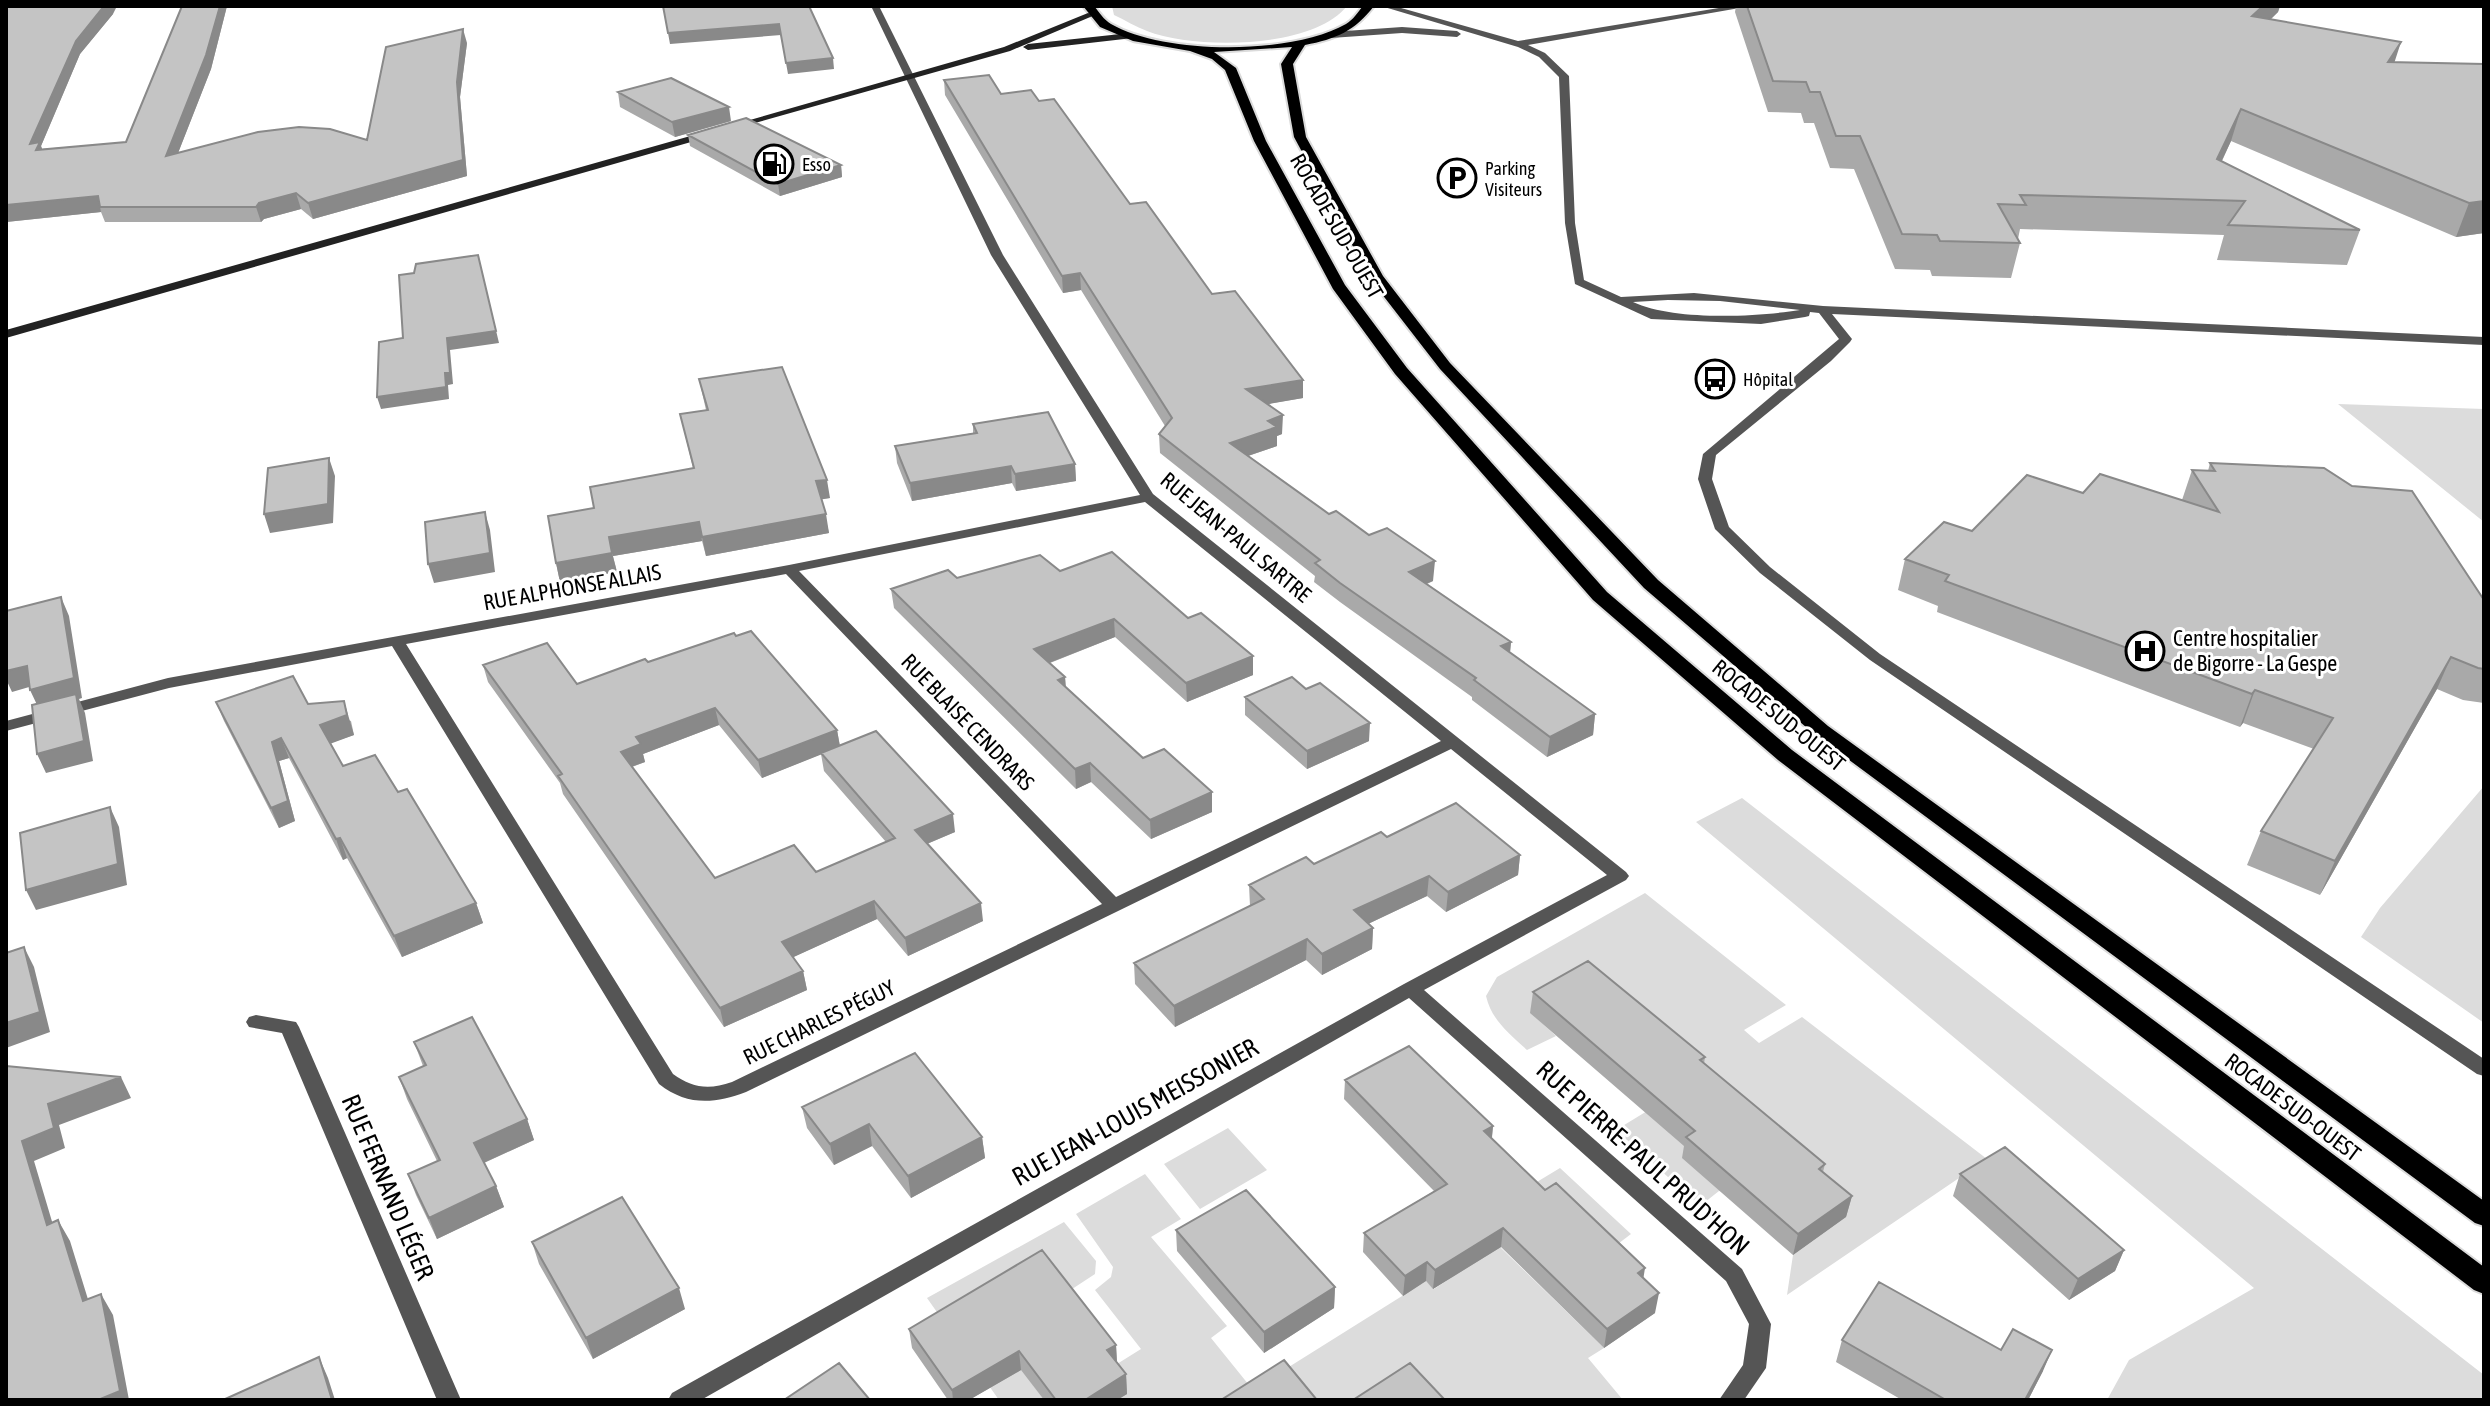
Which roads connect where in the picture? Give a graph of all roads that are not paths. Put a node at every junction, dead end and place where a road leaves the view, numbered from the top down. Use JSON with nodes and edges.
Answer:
{"nodes":[{"id":1,"x":875,"y":6,"type":"edge"},
{"id":2,"x":1369,"y":6,"type":"edge"},
{"id":3,"x":1385,"y":6,"type":"edge"},
{"id":4,"x":1747,"y":6,"type":"edge"},
{"id":5,"x":1090,"y":11,"type":"edge"},
{"id":6,"x":1331,"y":35,"type":"junction"},
{"id":7,"x":1130,"y":36,"type":"junction"},
{"id":8,"x":1301,"y":43,"type":"junction"},
{"id":9,"x":1521,"y":45,"type":"junction"},
{"id":10,"x":1193,"y":48,"type":"junction"},
{"id":11,"x":1007,"y":49,"type":"junction"},
{"id":12,"x":909,"y":77,"type":"junction"},
{"id":13,"x":1617,"y":301,"type":"junction"},
{"id":14,"x":1823,"y":310,"type":"junction"},
{"id":15,"x":6,"y":334,"type":"edge"},
{"id":16,"x":2484,"y":341,"type":"edge"},
{"id":17,"x":1148,"y":497,"type":"junction"},
{"id":18,"x":789,"y":569,"type":"junction"},
{"id":19,"x":397,"y":642,"type":"junction"},
{"id":20,"x":6,"y":726,"type":"edge"},
{"id":21,"x":1453,"y":741,"type":"junction"},
{"id":22,"x":1620,"y":876,"type":"joint"},
{"id":23,"x":1115,"y":906,"type":"junction"},
{"id":24,"x":1411,"y":989,"type":"junction"},
{"id":25,"x":256,"y":1022,"type":"dead end"},
{"id":26,"x":2484,"y":1069,"type":"edge"},
{"id":27,"x":2484,"y":1215,"type":"edge"},
{"id":28,"x":2484,"y":1282,"type":"edge"},
{"id":29,"x":449,"y":1400,"type":"edge"},
{"id":30,"x":680,"y":1400,"type":"edge"},
{"id":31,"x":1731,"y":1400,"type":"edge"}],
"edges":[{"from":1,"to":12,"type":"street","name":"RUE JEAN-PAUL SARTRE"},
{"from":2,"to":6,"type":"main road"},
{"from":3,"to":9,"type":"street"},
{"from":4,"to":9,"type":"street"},
{"from":5,"to":7,"type":"main road"},
{"from":5,"to":11,"type":"main road"},
{"from":6,"to":8,"type":"main road"},
{"from":6,"to":9,"type":"street"},
{"from":7,"to":10,"type":"main road"},
{"from":7,"to":11,"type":"main road"},
{"from":8,"to":10,"type":"main road"},
{"from":8,"to":27,"type":"main road","name":"ROCADE SUD-OUEST"},
{"from":9,"to":13,"type":"street"},
{"from":10,"to":28,"type":"main road","name":"ROCADE SUD-OUEST"},
{"from":11,"to":12,"type":"main road"},
{"from":12,"to":15,"type":"main road"},
{"from":12,"to":17,"type":"street","name":"RUE JEAN-PAUL SARTRE"},
{"from":13,"to":14,"type":"street"},
{"from":13,"to":14,"type":"street"},
{"from":14,"to":16,"type":"street"},
{"from":14,"to":26,"type":"street"},
{"from":17,"to":18,"type":"street","name":"RUE ALPHONSE ALLAIS"},
{"from":17,"to":21,"type":"street","name":"RUE JEAN-PAUL SARTRE"},
{"from":18,"to":19,"type":"street","name":"RUE ALPHONSE ALLAIS"},
{"from":18,"to":23,"type":"street","name":"RUE BLAISE CENDRARS"},
{"from":19,"to":20,"type":"street","name":"RUE ALPHONSE ALLAIS"},
{"from":19,"to":23,"type":"street","name":"RUE CHARLES PÉGUY"},
{"from":21,"to":22,"type":"street","name":"RUE JEAN-PAUL SARTRE"},
{"from":21,"to":23,"type":"street","name":"RUE CHARLES PÉGUY"},
{"from":22,"to":24,"type":"street","name":"RUE JEAN-LOUIS MEISSONIER"},
{"from":24,"to":30,"type":"street","name":"RUE JEAN-LOUIS MEISSONIER"},
{"from":24,"to":31,"type":"street","name":"RUE PIERRE-PAUL PRUD'HON"},
{"from":25,"to":29,"type":"street","name":"RUE FERNAND LÉGER"}]}
